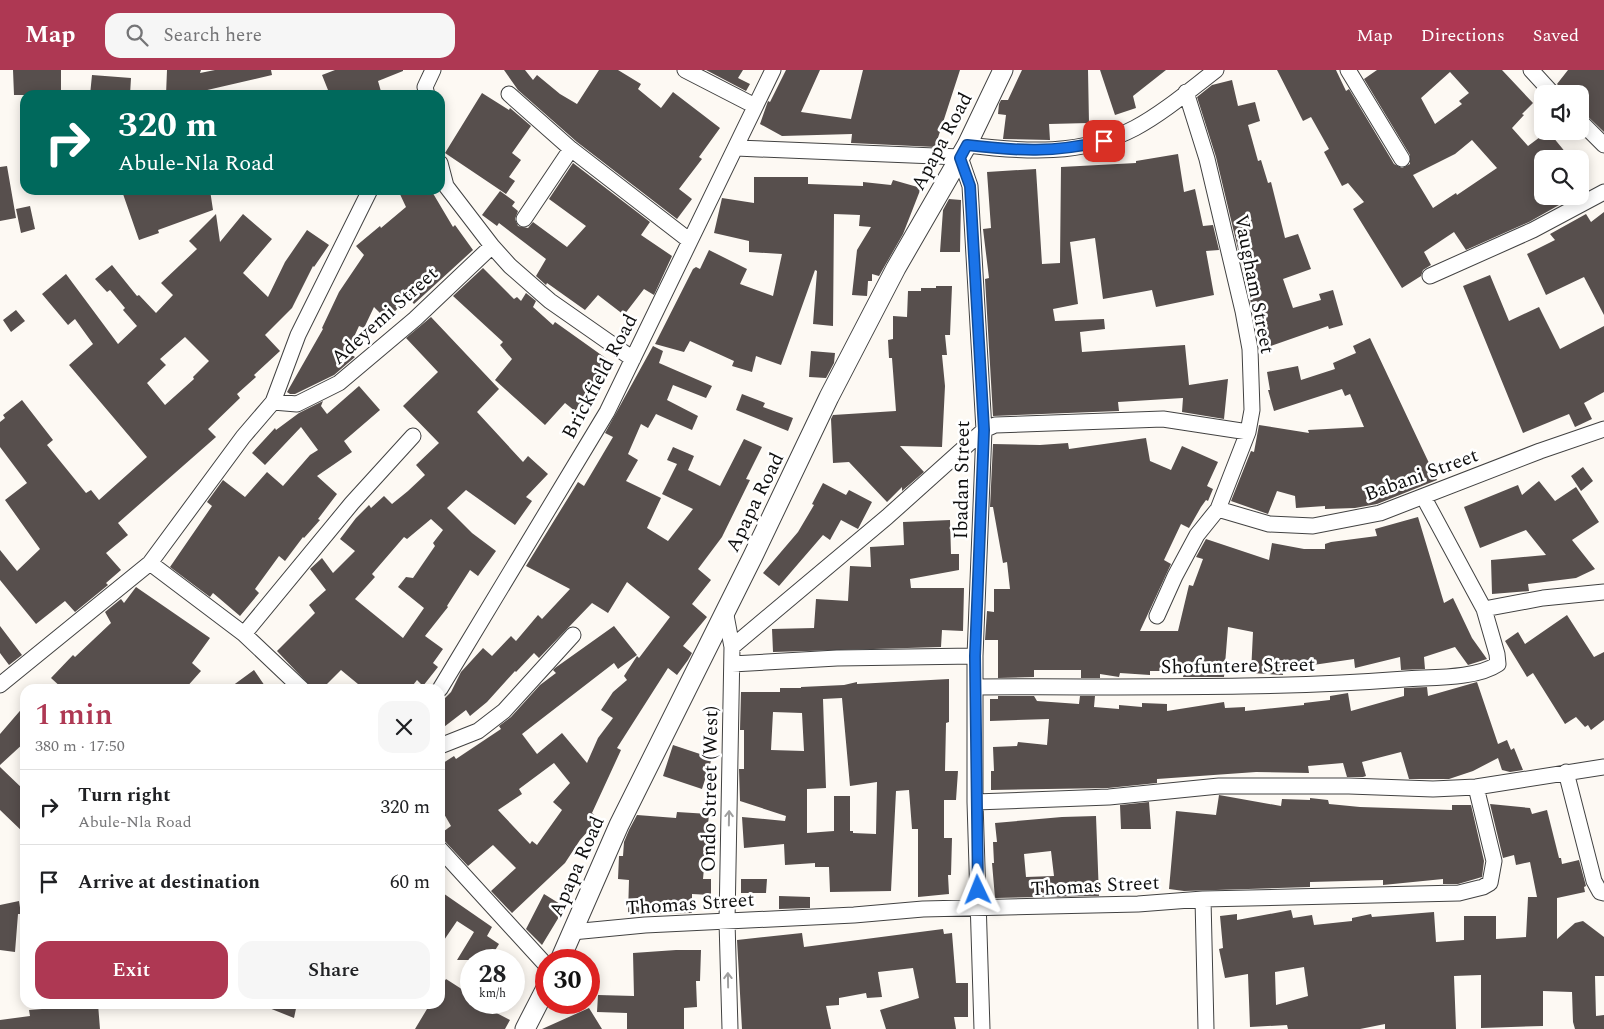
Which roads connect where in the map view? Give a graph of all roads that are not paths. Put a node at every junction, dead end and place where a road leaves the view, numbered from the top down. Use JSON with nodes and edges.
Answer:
{"nodes":[{"id":1,"x":433,"y":70,"type":"edge"},
{"id":2,"x":685,"y":70,"type":"edge"},
{"id":3,"x":773,"y":70,"type":"edge"},
{"id":4,"x":1003,"y":70,"type":"edge"},
{"id":5,"x":1216,"y":70,"type":"edge"},
{"id":6,"x":1348,"y":70,"type":"edge"},
{"id":7,"x":1531,"y":70,"type":"edge"},
{"id":8,"x":1545,"y":85,"type":"edge"},
{"id":9,"x":426,"y":90,"type":"edge"},
{"id":10,"x":1186,"y":92,"type":"junction"},
{"id":11,"x":509,"y":94,"type":"dead end"},
{"id":12,"x":755,"y":106,"type":"junction"},
{"id":13,"x":1589,"y":130,"type":"edge"},
{"id":14,"x":1604,"y":145,"type":"edge"},
{"id":15,"x":571,"y":148,"type":"junction"},
{"id":16,"x":736,"y":148,"type":"junction"},
{"id":17,"x":963,"y":151,"type":"junction"},
{"id":18,"x":1402,"y":159,"type":"dead end"},
{"id":19,"x":445,"y":182,"type":"edge"},
{"id":20,"x":1604,"y":192,"type":"edge"},
{"id":21,"x":368,"y":195,"type":"edge"},
{"id":22,"x":524,"y":219,"type":"dead end"},
{"id":23,"x":690,"y":241,"type":"junction"},
{"id":24,"x":492,"y":246,"type":"junction"},
{"id":25,"x":1430,"y":276,"type":"dead end"},
{"id":26,"x":633,"y":360,"type":"junction"},
{"id":27,"x":273,"y":402,"type":"junction"},
{"id":28,"x":1604,"y":429,"type":"edge"},
{"id":29,"x":984,"y":430,"type":"junction"},
{"id":30,"x":1248,"y":432,"type":"junction"},
{"id":31,"x":413,"y":436,"type":"dead end"},
{"id":32,"x":1424,"y":498,"type":"junction"},
{"id":33,"x":1218,"y":509,"type":"junction"},
{"id":34,"x":150,"y":563,"type":"junction"},
{"id":35,"x":1604,"y":592,"type":"edge"},
{"id":36,"x":1484,"y":608,"type":"junction"},
{"id":37,"x":725,"y":610,"type":"junction"},
{"id":38,"x":1157,"y":616,"type":"dead end"},
{"id":39,"x":244,"y":634,"type":"junction"},
{"id":40,"x":574,"y":635,"type":"dead end"},
{"id":41,"x":732,"y":648,"type":"junction"},
{"id":42,"x":975,"y":656,"type":"junction"},
{"id":43,"x":732,"y":664,"type":"junction"},
{"id":44,"x":297,"y":684,"type":"edge"},
{"id":45,"x":443,"y":684,"type":"edge"},
{"id":46,"x":0,"y":685,"type":"edge"},
{"id":47,"x":976,"y":687,"type":"junction"},
{"id":48,"x":445,"y":744,"type":"edge"},
{"id":49,"x":1604,"y":767,"type":"edge"},
{"id":50,"x":1566,"y":772,"type":"junction"},
{"id":51,"x":1476,"y":787,"type":"junction"},
{"id":52,"x":975,"y":802,"type":"junction"},
{"id":53,"x":445,"y":854,"type":"edge"},
{"id":54,"x":1604,"y":893,"type":"edge"},
{"id":55,"x":1203,"y":899,"type":"junction"},
{"id":56,"x":978,"y":908,"type":"junction"},
{"id":57,"x":727,"y":921,"type":"junction"},
{"id":58,"x":572,"y":932,"type":"junction"},
{"id":59,"x":565,"y":949,"type":"edge"},
{"id":60,"x":535,"y":953,"type":"edge"},
{"id":61,"x":535,"y":1009,"type":"edge"},
{"id":62,"x":525,"y":1029,"type":"edge"},
{"id":63,"x":730,"y":1029,"type":"edge"},
{"id":64,"x":982,"y":1029,"type":"edge"},
{"id":65,"x":1210,"y":1029,"type":"edge"}],
"edges":[{"from":1,"to":9,"type":"street"},
{"from":2,"to":12,"type":"street"},
{"from":3,"to":12,"type":"street","name":"Brickfield Road"},
{"from":4,"to":17,"type":"street","name":"Apapa Road"},
{"from":5,"to":10,"type":"street"},
{"from":6,"to":18,"type":"street"},
{"from":7,"to":8,"type":"street"},
{"from":10,"to":17,"type":"street"},
{"from":10,"to":30,"type":"street","name":"Vaugham Street"},
{"from":11,"to":15,"type":"street"},
{"from":12,"to":16,"type":"street","name":"Brickfield Road"},
{"from":13,"to":14,"type":"street"},
{"from":15,"to":22,"type":"street"},
{"from":15,"to":23,"type":"street"},
{"from":16,"to":17,"type":"street"},
{"from":16,"to":23,"type":"street","name":"Brickfield Road"},
{"from":17,"to":29,"type":"street","name":"Ibadan Street"},
{"from":17,"to":37,"type":"street","name":"Apapa Road"},
{"from":19,"to":24,"type":"street"},
{"from":20,"to":25,"type":"street"},
{"from":21,"to":27,"type":"street"},
{"from":23,"to":26,"type":"street","name":"Brickfield Road"},
{"from":24,"to":26,"type":"street"},
{"from":24,"to":27,"type":"street","name":"Adeyemi Street"},
{"from":26,"to":45,"type":"street","name":"Brickfield Road"},
{"from":27,"to":34,"type":"street"},
{"from":28,"to":32,"type":"street","name":"Babani Street"},
{"from":29,"to":30,"type":"street"},
{"from":29,"to":41,"type":"street"},
{"from":29,"to":42,"type":"street","name":"Ibadan Street"},
{"from":30,"to":33,"type":"street","name":"Vaugham Street"},
{"from":31,"to":39,"type":"street"},
{"from":32,"to":33,"type":"street","name":"Babani Street"},
{"from":32,"to":36,"type":"street"},
{"from":33,"to":38,"type":"street","name":"Vaugham Street"},
{"from":34,"to":39,"type":"street"},
{"from":34,"to":46,"type":"street"},
{"from":35,"to":36,"type":"street"},
{"from":36,"to":47,"type":"street","name":"Shofuntere Street"},
{"from":37,"to":41,"type":"street","name":"Ondo Street (West)"},
{"from":37,"to":58,"type":"street","name":"Apapa Road"},
{"from":39,"to":44,"type":"street"},
{"from":40,"to":48,"type":"street"},
{"from":41,"to":43,"type":"street","name":"Ondo Street (West)"},
{"from":42,"to":43,"type":"street"},
{"from":42,"to":47,"type":"street","name":"Ibadan Street"},
{"from":57,"to":43,"type":"street","name":"Ondo Street (West)","one_way":true},
{"from":47,"to":52,"type":"street","name":"Ibadan Street"},
{"from":49,"to":50,"type":"street"},
{"from":50,"to":51,"type":"street"},
{"from":50,"to":54,"type":"street"},
{"from":51,"to":52,"type":"street"},
{"from":51,"to":55,"type":"street","name":"Thomas Street"},
{"from":52,"to":56,"type":"street","name":"Ibadan Street"},
{"from":53,"to":60,"type":"street"},
{"from":55,"to":56,"type":"street","name":"Thomas Street"},
{"from":55,"to":65,"type":"street"},
{"from":56,"to":57,"type":"street","name":"Thomas Street"},
{"from":56,"to":64,"type":"street","name":"Ibadan Street"},
{"from":57,"to":58,"type":"street","name":"Thomas Street"},
{"from":63,"to":57,"type":"street","name":"Ondo Street (West)","one_way":true},
{"from":58,"to":59,"type":"street","name":"Apapa Road"},
{"from":61,"to":62,"type":"street"}]}
